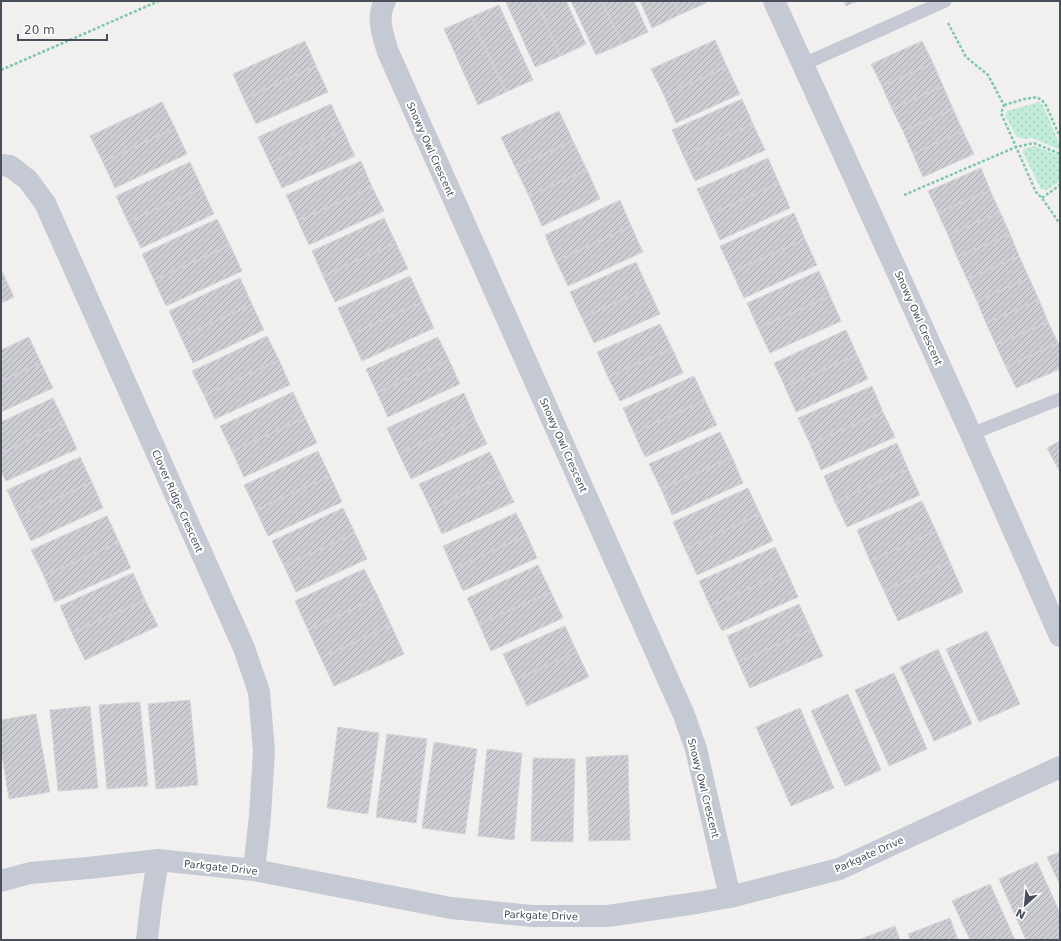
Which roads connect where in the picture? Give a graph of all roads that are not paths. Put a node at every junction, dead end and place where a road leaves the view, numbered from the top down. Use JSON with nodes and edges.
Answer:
{"nodes":[{"id":1,"x":384,"y":1,"type":"edge"},
{"id":2,"x":774,"y":1,"type":"edge"},
{"id":3,"x":942,"y":2,"type":"edge"},
{"id":4,"x":804,"y":64,"type":"junction"},
{"id":5,"x":1,"y":166,"type":"edge"},
{"id":6,"x":1060,"y":399,"type":"edge"},
{"id":7,"x":971,"y":434,"type":"junction"},
{"id":8,"x":1060,"y":636,"type":"edge"},
{"id":9,"x":1060,"y":767,"type":"edge"},
{"id":10,"x":158,"y":860,"type":"junction"},
{"id":11,"x":254,"y":870,"type":"junction"},
{"id":12,"x":1,"y":881,"type":"edge"},
{"id":13,"x":730,"y":897,"type":"junction"},
{"id":14,"x":147,"y":940,"type":"edge"}],
"edges":[{"from":1,"to":13,"type":"street","name":"Snowy Owl Crescent"},
{"from":2,"to":4,"type":"street","name":"Snowy Owl Crescent"},
{"from":3,"to":4,"type":"lane"},
{"from":4,"to":7,"type":"street","name":"Snowy Owl Crescent"},
{"from":5,"to":11,"type":"street","name":"Clover Ridge Crescent"},
{"from":6,"to":7,"type":"lane"},
{"from":7,"to":8,"type":"street","name":"Snowy Owl Crescent"},
{"from":9,"to":13,"type":"street","name":"Parkgate Drive"},
{"from":10,"to":11,"type":"street","name":"Parkgate Drive"},
{"from":10,"to":12,"type":"street","name":"Parkgate Drive"},
{"from":10,"to":14,"type":"street"},
{"from":11,"to":13,"type":"street","name":"Parkgate Drive"}]}
